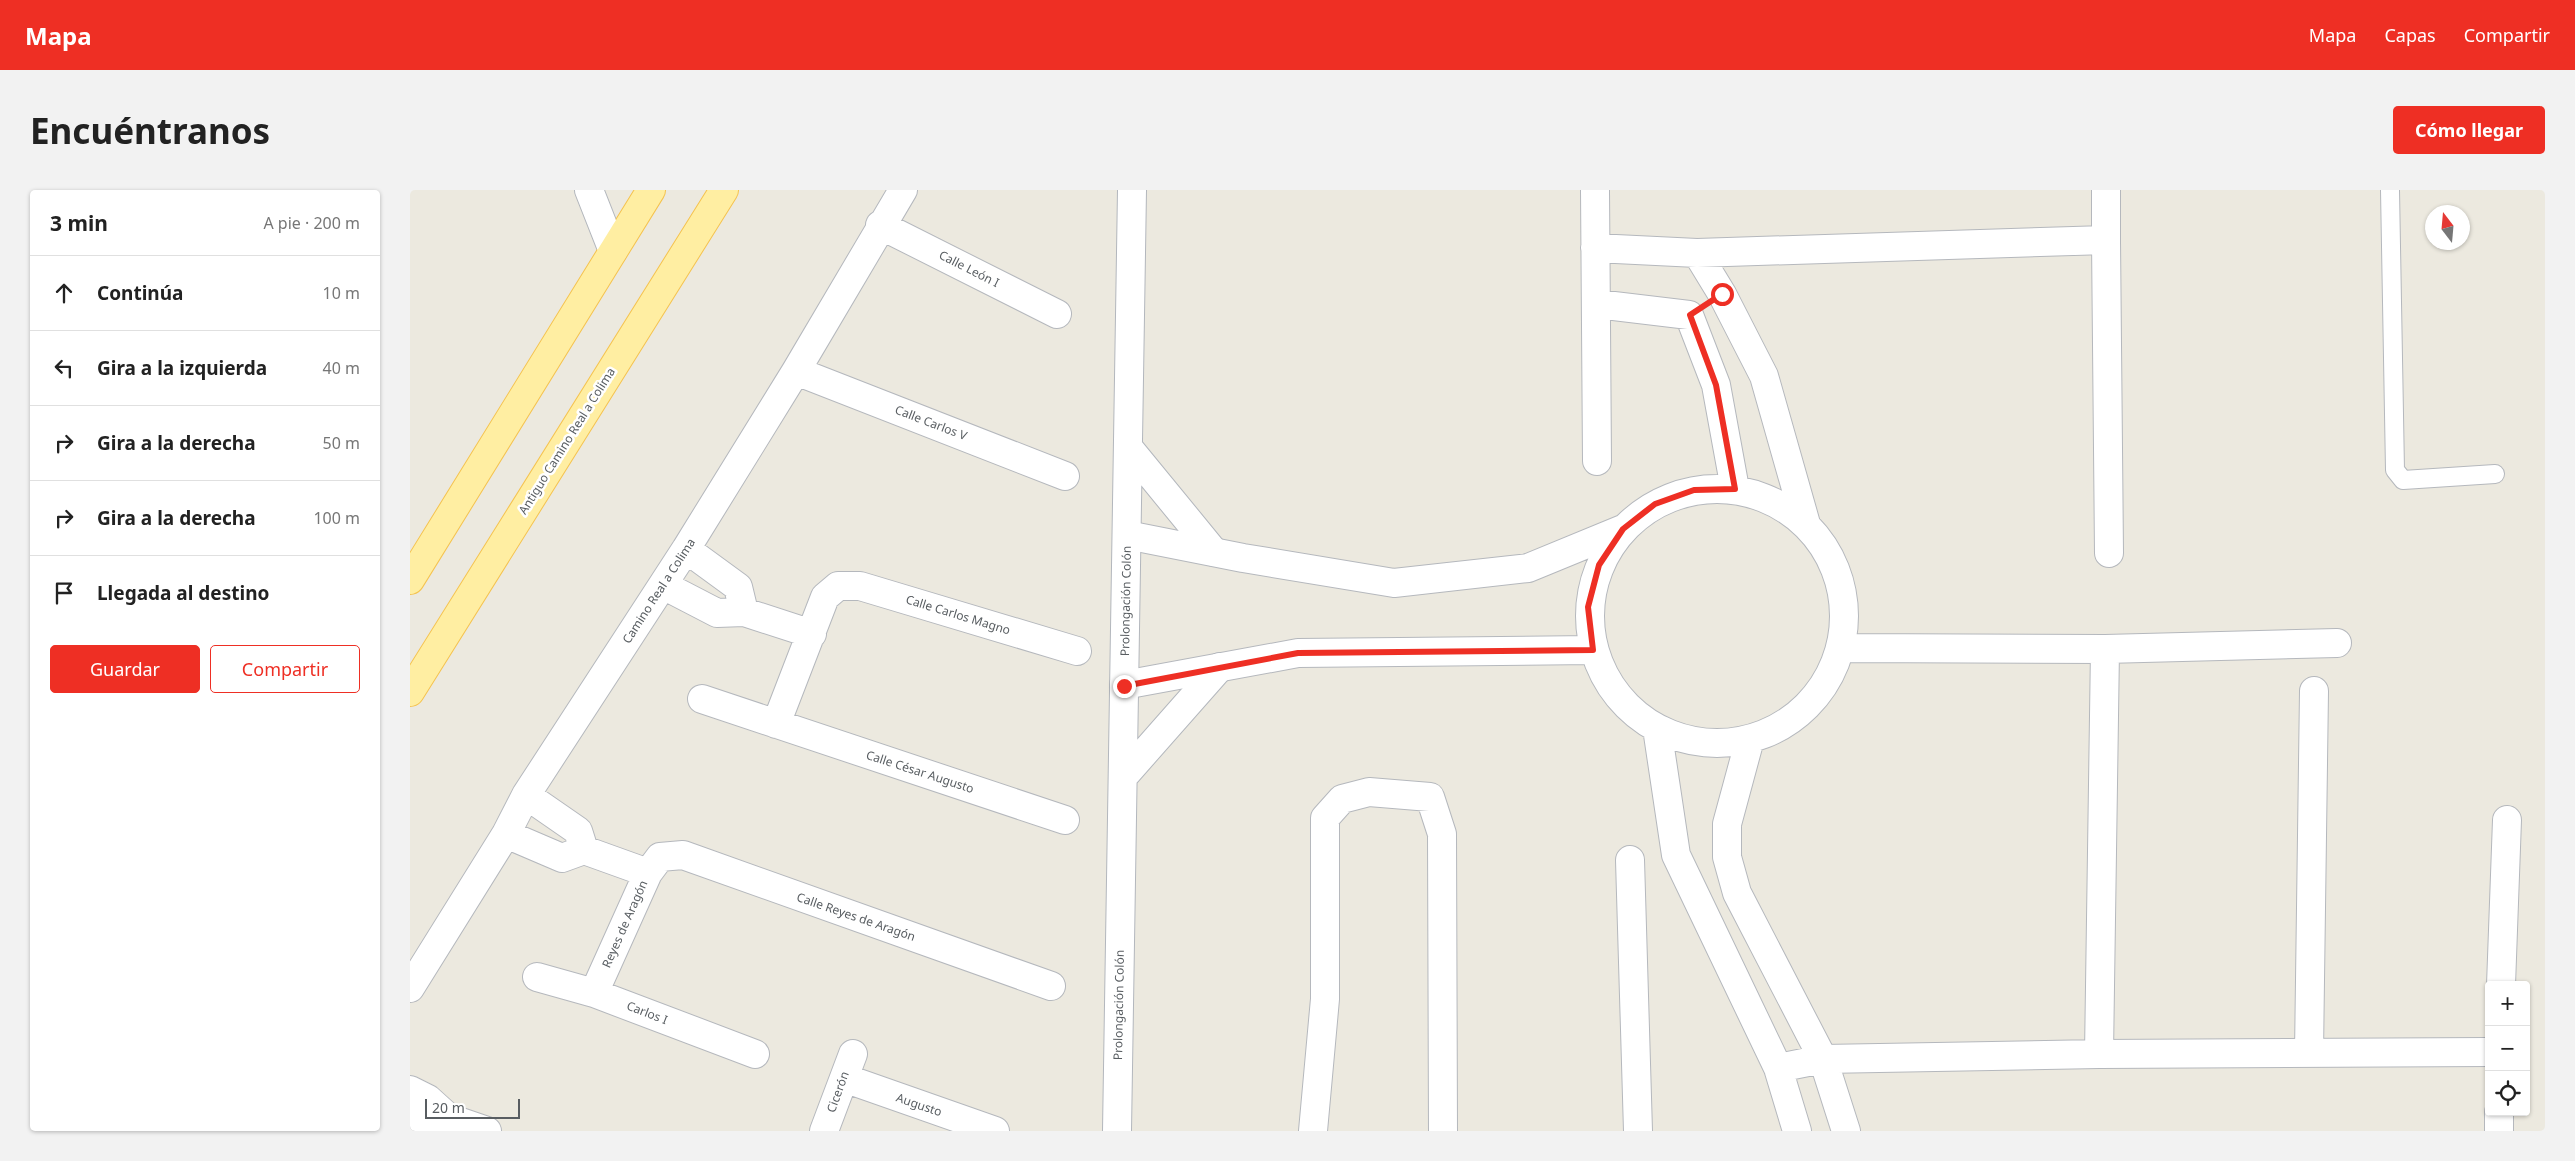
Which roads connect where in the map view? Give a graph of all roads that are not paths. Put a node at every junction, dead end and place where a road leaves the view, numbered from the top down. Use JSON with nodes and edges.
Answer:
{"nodes":[{"id":1,"x":589,"y":190,"type":"edge"},
{"id":2,"x":651,"y":190,"type":"edge"},
{"id":3,"x":724,"y":190,"type":"edge"},
{"id":4,"x":903,"y":190,"type":"edge"},
{"id":5,"x":1132,"y":190,"type":"edge"},
{"id":6,"x":1595,"y":190,"type":"edge"},
{"id":7,"x":2106,"y":190,"type":"edge"},
{"id":8,"x":2390,"y":190,"type":"edge"},
{"id":9,"x":880,"y":225,"type":"junction"},
{"id":10,"x":2106,"y":240,"type":"junction"},
{"id":11,"x":1595,"y":248,"type":"junction"},
{"id":12,"x":613,"y":251,"type":"junction"},
{"id":13,"x":1697,"y":253,"type":"junction"},
{"id":14,"x":1722,"y":294,"type":"junction"},
{"id":15,"x":1596,"y":304,"type":"junction"},
{"id":16,"x":1057,"y":314,"type":"dead end"},
{"id":17,"x":1690,"y":315,"type":"junction"},
{"id":18,"x":796,"y":371,"type":"junction"},
{"id":19,"x":1128,"y":447,"type":"junction"},
{"id":20,"x":1597,"y":461,"type":"dead end"},
{"id":21,"x":2495,"y":474,"type":"dead end"},
{"id":22,"x":1065,"y":476,"type":"dead end"},
{"id":23,"x":1735,"y":489,"type":"junction"},
{"id":24,"x":1806,"y":524,"type":"junction"},
{"id":25,"x":1623,"y":529,"type":"junction"},
{"id":26,"x":1127,"y":535,"type":"junction"},
{"id":27,"x":686,"y":549,"type":"junction"},
{"id":28,"x":1214,"y":552,"type":"junction"},
{"id":29,"x":2109,"y":552,"type":"dead end"},
{"id":30,"x":410,"y":580,"type":"edge"},
{"id":31,"x":663,"y":586,"type":"junction"},
{"id":32,"x":744,"y":612,"type":"junction"},
{"id":33,"x":812,"y":634,"type":"junction"},
{"id":34,"x":2337,"y":643,"type":"dead end"},
{"id":35,"x":1840,"y":648,"type":"junction"},
{"id":36,"x":2105,"y":649,"type":"junction"},
{"id":37,"x":1593,"y":650,"type":"junction"},
{"id":38,"x":1077,"y":651,"type":"dead end"},
{"id":39,"x":1220,"y":667,"type":"junction"},
{"id":40,"x":1124,"y":686,"type":"junction"},
{"id":41,"x":2314,"y":691,"type":"dead end"},
{"id":42,"x":410,"y":692,"type":"edge"},
{"id":43,"x":702,"y":699,"type":"dead end"},
{"id":44,"x":776,"y":724,"type":"junction"},
{"id":45,"x":1656,"y":728,"type":"junction"},
{"id":46,"x":1750,"y":739,"type":"junction"},
{"id":47,"x":1123,"y":777,"type":"junction"},
{"id":48,"x":526,"y":795,"type":"junction"},
{"id":49,"x":1065,"y":820,"type":"dead end"},
{"id":50,"x":2507,"y":820,"type":"dead end"},
{"id":51,"x":506,"y":834,"type":"junction"},
{"id":52,"x":584,"y":850,"type":"junction"},
{"id":53,"x":1630,"y":860,"type":"dead end"},
{"id":54,"x":654,"y":865,"type":"junction"},
{"id":55,"x":537,"y":977,"type":"dead end"},
{"id":56,"x":2501,"y":981,"type":"edge"},
{"id":57,"x":411,"y":983,"type":"edge"},
{"id":58,"x":1050,"y":986,"type":"dead end"},
{"id":59,"x":594,"y":993,"type":"junction"},
{"id":60,"x":2485,"y":1052,"type":"edge"},
{"id":61,"x":2309,"y":1053,"type":"junction"},
{"id":62,"x":754,"y":1054,"type":"dead end"},
{"id":63,"x":2098,"y":1054,"type":"junction"},
{"id":64,"x":1823,"y":1059,"type":"junction"},
{"id":65,"x":848,"y":1066,"type":"joint"},
{"id":66,"x":1778,"y":1068,"type":"junction"},
{"id":67,"x":410,"y":1090,"type":"edge"},
{"id":68,"x":2499,"y":1116,"type":"edge"},
{"id":69,"x":410,"y":1117,"type":"edge"},
{"id":70,"x":449,"y":1118,"type":"junction"},
{"id":71,"x":487,"y":1131,"type":"edge"},
{"id":72,"x":824,"y":1131,"type":"edge"},
{"id":73,"x":995,"y":1131,"type":"edge"},
{"id":74,"x":1117,"y":1131,"type":"edge"},
{"id":75,"x":1313,"y":1131,"type":"edge"},
{"id":76,"x":1443,"y":1131,"type":"edge"},
{"id":77,"x":1638,"y":1131,"type":"edge"},
{"id":78,"x":1797,"y":1131,"type":"edge"},
{"id":79,"x":1846,"y":1131,"type":"edge"},
{"id":80,"x":2499,"y":1131,"type":"edge"}],
"edges":[{"from":1,"to":12,"type":"street"},
{"from":2,"to":12,"type":"main road"},
{"from":3,"to":42,"type":"main road","name":"Antiguo Camino Real a Colima"},
{"from":4,"to":9,"type":"street","name":"Camino Real a Colima"},
{"from":5,"to":19,"type":"street","name":"Prolongación Colón"},
{"from":6,"to":11,"type":"street"},
{"from":7,"to":10,"type":"street"},
{"from":8,"to":21,"type":"lane"},
{"from":9,"to":16,"type":"street","name":"Calle León I"},
{"from":9,"to":18,"type":"street","name":"Camino Real a Colima"},
{"from":10,"to":13,"type":"street"},
{"from":10,"to":29,"type":"street"},
{"from":11,"to":13,"type":"street"},
{"from":11,"to":15,"type":"street"},
{"from":12,"to":30,"type":"main road"},
{"from":13,"to":14,"type":"street"},
{"from":14,"to":17,"type":"street"},
{"from":14,"to":24,"type":"street"},
{"from":15,"to":17,"type":"street"},
{"from":15,"to":20,"type":"street"},
{"from":17,"to":23,"type":"street"},
{"from":18,"to":22,"type":"street","name":"Calle Carlos V"},
{"from":18,"to":27,"type":"street","name":"Camino Real a Colima"},
{"from":19,"to":26,"type":"street","name":"Prolongación Colón"},
{"from":19,"to":28,"type":"street"},
{"from":23,"to":24,"type":"street"},
{"from":23,"to":25,"type":"street"},
{"from":24,"to":35,"type":"street"},
{"from":25,"to":28,"type":"street"},
{"from":25,"to":37,"type":"street"},
{"from":26,"to":28,"type":"street"},
{"from":26,"to":40,"type":"street","name":"Prolongación Colón"},
{"from":27,"to":31,"type":"street","name":"Camino Real a Colima"},
{"from":27,"to":32,"type":"street"},
{"from":31,"to":32,"type":"street"},
{"from":31,"to":48,"type":"street","name":"Camino Real a Colima"},
{"from":32,"to":33,"type":"street"},
{"from":33,"to":38,"type":"street","name":"Calle Carlos Magno"},
{"from":33,"to":44,"type":"street"},
{"from":34,"to":36,"type":"street"},
{"from":35,"to":36,"type":"street"},
{"from":35,"to":46,"type":"street"},
{"from":36,"to":63,"type":"street"},
{"from":37,"to":39,"type":"street"},
{"from":37,"to":45,"type":"street"},
{"from":39,"to":40,"type":"street"},
{"from":39,"to":47,"type":"street"},
{"from":40,"to":47,"type":"street","name":"Prolongación Colón"},
{"from":41,"to":61,"type":"street"},
{"from":43,"to":44,"type":"street","name":"Calle César Augusto"},
{"from":44,"to":49,"type":"street","name":"Calle César Augusto"},
{"from":45,"to":46,"type":"street"},
{"from":45,"to":66,"type":"street"},
{"from":46,"to":64,"type":"street"},
{"from":47,"to":74,"type":"street","name":"Prolongación Colón"},
{"from":48,"to":51,"type":"street","name":"Camino Real a Colima"},
{"from":48,"to":52,"type":"street"},
{"from":50,"to":56,"type":"street"},
{"from":51,"to":52,"type":"street"},
{"from":51,"to":57,"type":"street","name":"Camino Real a Colima"},
{"from":52,"to":54,"type":"street","name":"Calle Reyes de Aragón"},
{"from":53,"to":77,"type":"street"},
{"from":54,"to":58,"type":"street","name":"Calle Reyes de Aragón"},
{"from":54,"to":59,"type":"street","name":"Reyes de Aragón"},
{"from":55,"to":59,"type":"street","name":"Carlos I"},
{"from":59,"to":62,"type":"street","name":"Carlos I"},
{"from":60,"to":61,"type":"street"},
{"from":61,"to":63,"type":"street"},
{"from":63,"to":64,"type":"street"},
{"from":64,"to":66,"type":"street"},
{"from":64,"to":79,"type":"street"},
{"from":65,"to":72,"type":"street","name":"Cicerón"},
{"from":65,"to":73,"type":"street","name":"Augusto"},
{"from":66,"to":78,"type":"street"},
{"from":67,"to":70,"type":"street"},
{"from":68,"to":80,"type":"street"},
{"from":69,"to":70,"type":"street"},
{"from":70,"to":71,"type":"street"},
{"from":75,"to":76,"type":"street"}]}
